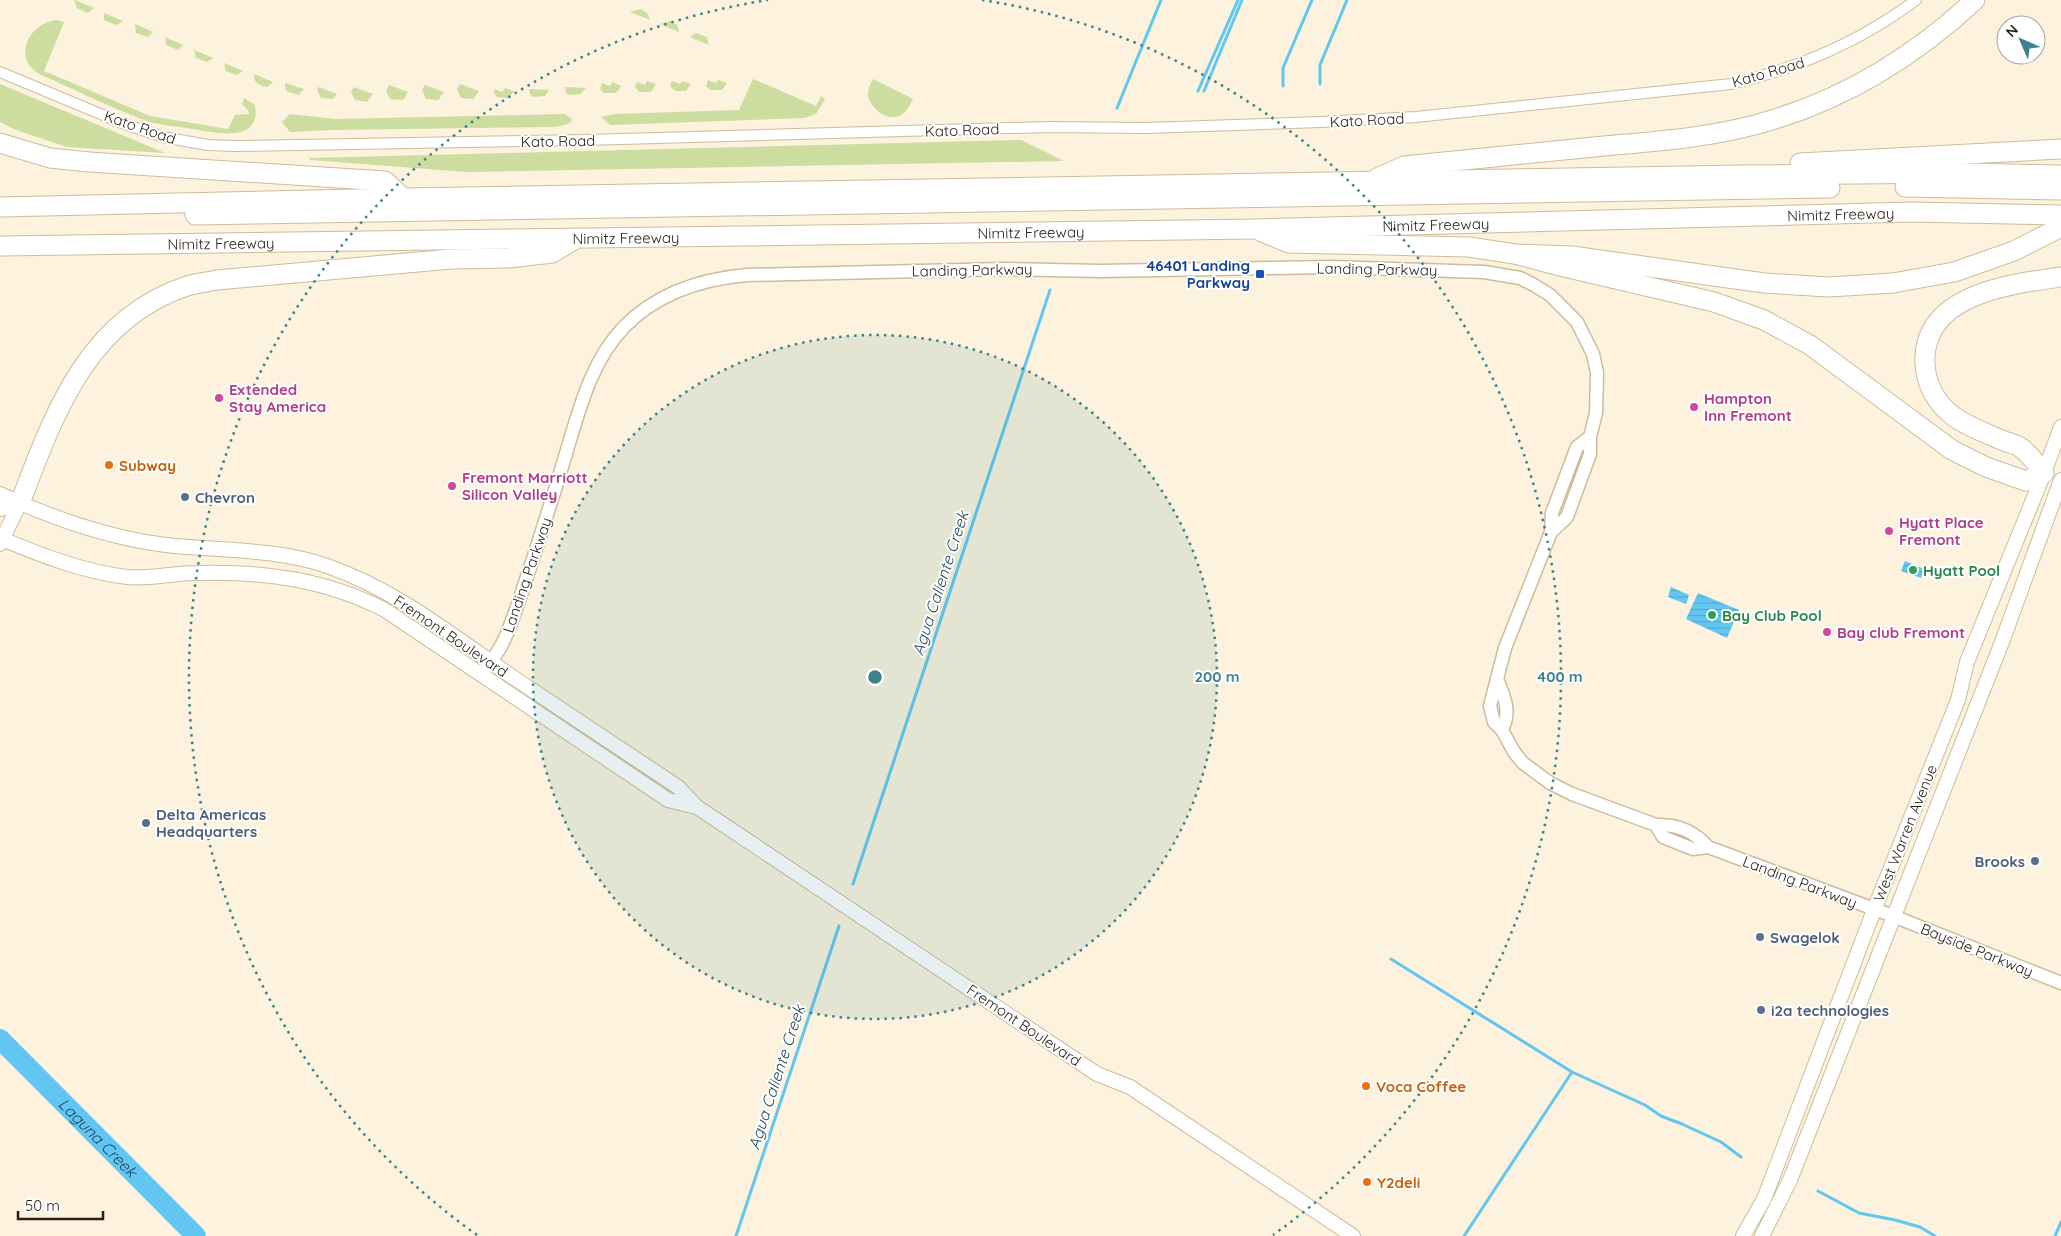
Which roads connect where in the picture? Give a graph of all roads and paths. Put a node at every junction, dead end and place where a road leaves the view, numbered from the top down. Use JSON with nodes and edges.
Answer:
{"nodes":[{"id":1,"x":1916,"y":0,"type":"edge"},
{"id":2,"x":1975,"y":0,"type":"edge"},
{"id":3,"x":0,"y":72,"type":"edge"},
{"id":4,"x":0,"y":143,"type":"edge"},
{"id":5,"x":2061,"y":149,"type":"edge"},
{"id":6,"x":2061,"y":175,"type":"edge"},
{"id":7,"x":1742,"y":176,"type":"junction"},
{"id":8,"x":1368,"y":182,"type":"junction"},
{"id":9,"x":2061,"y":190,"type":"edge"},
{"id":10,"x":403,"y":198,"type":"junction"},
{"id":11,"x":0,"y":207,"type":"edge"},
{"id":12,"x":2061,"y":215,"type":"edge"},
{"id":13,"x":0,"y":219,"type":"edge"},
{"id":14,"x":2061,"y":227,"type":"edge"},
{"id":15,"x":1255,"y":229,"type":"junction"},
{"id":16,"x":577,"y":238,"type":"junction"},
{"id":17,"x":74,"y":245,"type":"junction"},
{"id":18,"x":0,"y":246,"type":"edge"},
{"id":19,"x":0,"y":252,"type":"edge"},
{"id":20,"x":1515,"y":254,"type":"junction"},
{"id":21,"x":2061,"y":277,"type":"edge"},
{"id":22,"x":2061,"y":427,"type":"edge"},
{"id":23,"x":2055,"y":477,"type":"edge"},
{"id":24,"x":0,"y":494,"type":"edge"},
{"id":25,"x":20,"y":503,"type":"junction"},
{"id":26,"x":0,"y":509,"type":"edge"},
{"id":27,"x":1,"y":541,"type":"edge"},
{"id":28,"x":244,"y":550,"type":"junction"},
{"id":29,"x":309,"y":561,"type":"junction"},
{"id":30,"x":194,"y":573,"type":"junction"},
{"id":31,"x":265,"y":575,"type":"junction"},
{"id":32,"x":490,"y":662,"type":"junction"},
{"id":33,"x":481,"y":675,"type":"junction"},
{"id":34,"x":697,"y":807,"type":"junction"},
{"id":35,"x":1874,"y":910,"type":"junction"},
{"id":36,"x":1894,"y":916,"type":"junction"},
{"id":37,"x":2061,"y":983,"type":"edge"},
{"id":38,"x":1353,"y":1236,"type":"edge"},
{"id":39,"x":1743,"y":1236,"type":"edge"},
{"id":40,"x":1762,"y":1236,"type":"edge"}],
"edges":[{"from":1,"to":3,"type":"street","name":"Kato Road"},
{"from":2,"to":8,"type":"highway"},
{"from":4,"to":10,"type":"highway"},
{"from":5,"to":7,"type":"highway"},
{"from":6,"to":7,"type":"highway"},
{"from":7,"to":8,"type":"highway"},
{"from":8,"to":10,"type":"highway"},
{"from":9,"to":13,"type":"highway"},
{"from":10,"to":11,"type":"highway"},
{"from":12,"to":15,"type":"highway","name":"Nimitz Freeway"},
{"from":14,"to":20,"type":"highway"},
{"from":15,"to":16,"type":"highway","name":"Nimitz Freeway"},
{"from":15,"to":20,"type":"highway"},
{"from":16,"to":17,"type":"highway","name":"Nimitz Freeway"},
{"from":16,"to":25,"type":"highway"},
{"from":17,"to":18,"type":"highway","name":"Nimitz Freeway"},
{"from":17,"to":19,"type":"highway"},
{"from":20,"to":23,"type":"highway"},
{"from":21,"to":23,"type":"highway"},
{"from":22,"to":23,"type":"main road","name":"West Warren Avenue"},
{"from":23,"to":35,"type":"main road","name":"West Warren Avenue"},
{"from":23,"to":36,"type":"main road","name":"West Warren Avenue"},
{"from":24,"to":25,"type":"main road","name":"Fremont Boulevard"},
{"from":25,"to":26,"type":"main road"},
{"from":25,"to":27,"type":"main road"},
{"from":25,"to":28,"type":"main road","name":"Fremont Boulevard"},
{"from":27,"to":30,"type":"main road","name":"Fremont Boulevard"},
{"from":28,"to":29,"type":"main road","name":"Fremont Boulevard"},
{"from":28,"to":30,"type":"main road"},
{"from":29,"to":31,"type":"main road"},
{"from":29,"to":32,"type":"main road","name":"Fremont Boulevard"},
{"from":30,"to":31,"type":"main road","name":"Fremont Boulevard"},
{"from":31,"to":33,"type":"main road","name":"Fremont Boulevard"},
{"from":32,"to":33,"type":"street","name":"Landing Parkway"},
{"from":32,"to":34,"type":"main road","name":"Fremont Boulevard"},
{"from":32,"to":35,"type":"street","name":"Landing Parkway"},
{"from":33,"to":34,"type":"main road","name":"Fremont Boulevard"},
{"from":34,"to":38,"type":"main road","name":"Fremont Boulevard"},
{"from":35,"to":36,"type":"street","name":"Landing Parkway"},
{"from":35,"to":39,"type":"main road","name":"West Warren Avenue"},
{"from":36,"to":37,"type":"street","name":"Bayside Parkway"},
{"from":36,"to":40,"type":"main road","name":"West Warren Avenue"}]}
